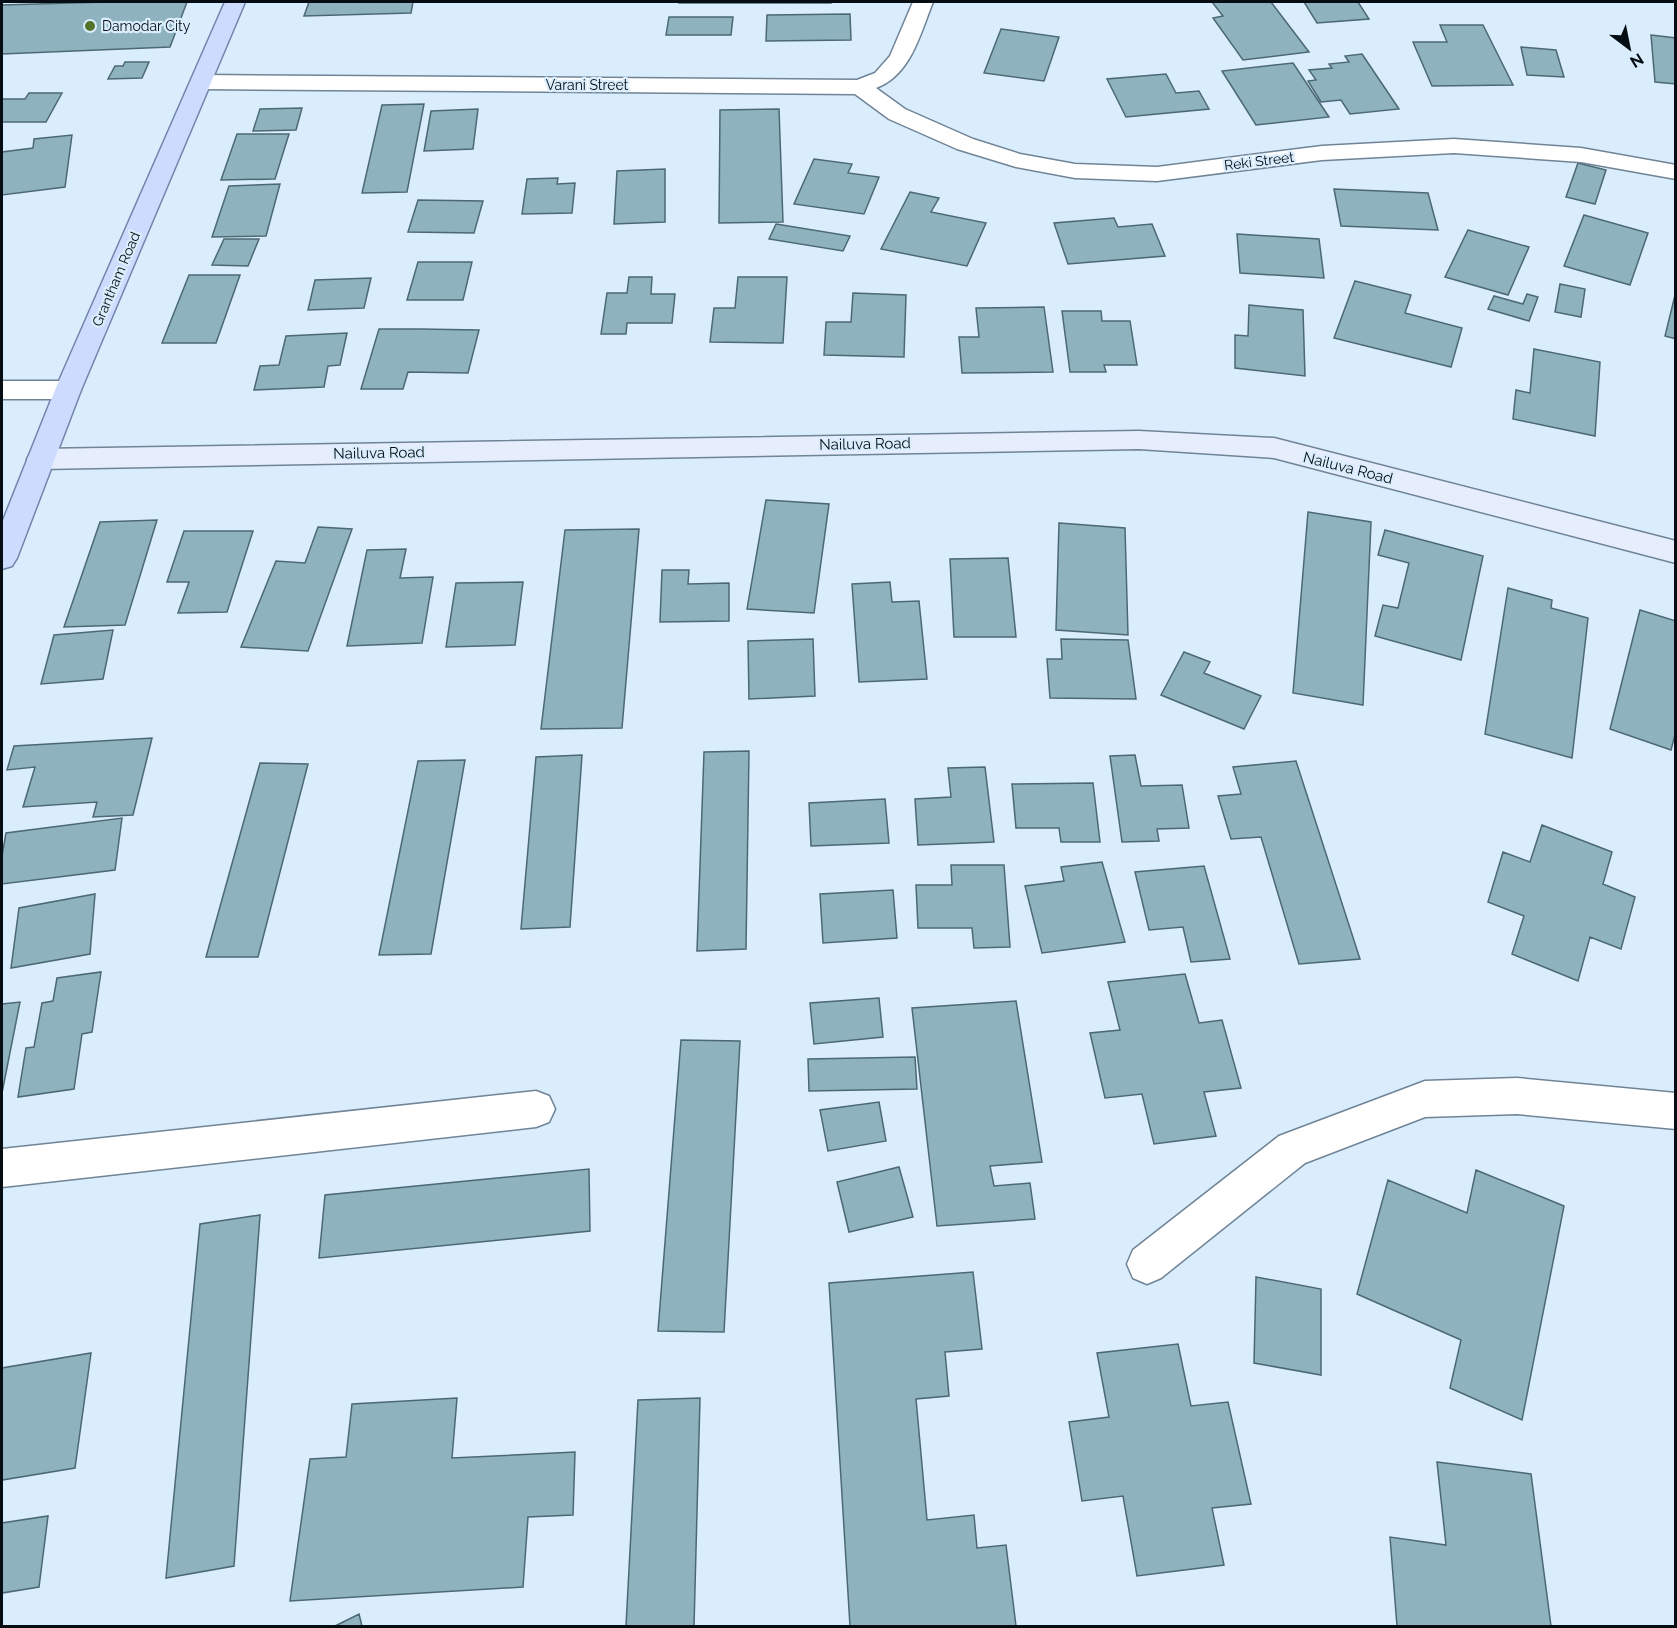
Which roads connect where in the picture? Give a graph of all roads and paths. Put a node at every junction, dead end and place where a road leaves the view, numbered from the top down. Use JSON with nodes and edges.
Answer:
{"nodes":[{"id":1,"x":235,"y":2,"type":"edge"},
{"id":2,"x":923,"y":2,"type":"edge"},
{"id":3,"x":202,"y":82,"type":"junction"},
{"id":4,"x":860,"y":87,"type":"junction"},
{"id":5,"x":1676,"y":172,"type":"edge"},
{"id":6,"x":2,"y":390,"type":"edge"},
{"id":7,"x":68,"y":390,"type":"junction"},
{"id":8,"x":41,"y":459,"type":"junction"},
{"id":9,"x":1676,"y":552,"type":"edge"},
{"id":10,"x":2,"y":558,"type":"edge"},
{"id":11,"x":536,"y":1109,"type":"dead end"},
{"id":12,"x":1676,"y":1111,"type":"edge"},
{"id":13,"x":2,"y":1168,"type":"edge"},
{"id":14,"x":1147,"y":1264,"type":"dead end"}],
"edges":[{"from":1,"to":3,"type":"main road","name":"Grantham Road"},
{"from":2,"to":4,"type":"street","name":"Varani Street"},
{"from":3,"to":4,"type":"street","name":"Varani Street"},
{"from":3,"to":7,"type":"main road","name":"Grantham Road"},
{"from":4,"to":5,"type":"street","name":"Reki Street"},
{"from":6,"to":7,"type":"street"},
{"from":7,"to":8,"type":"main road","name":"Grantham Road"},
{"from":8,"to":9,"type":"main road","name":"Nailuva Road"},
{"from":8,"to":10,"type":"main road","name":"Grantham Road"},
{"from":11,"to":13,"type":"street"},
{"from":12,"to":14,"type":"street"}]}
